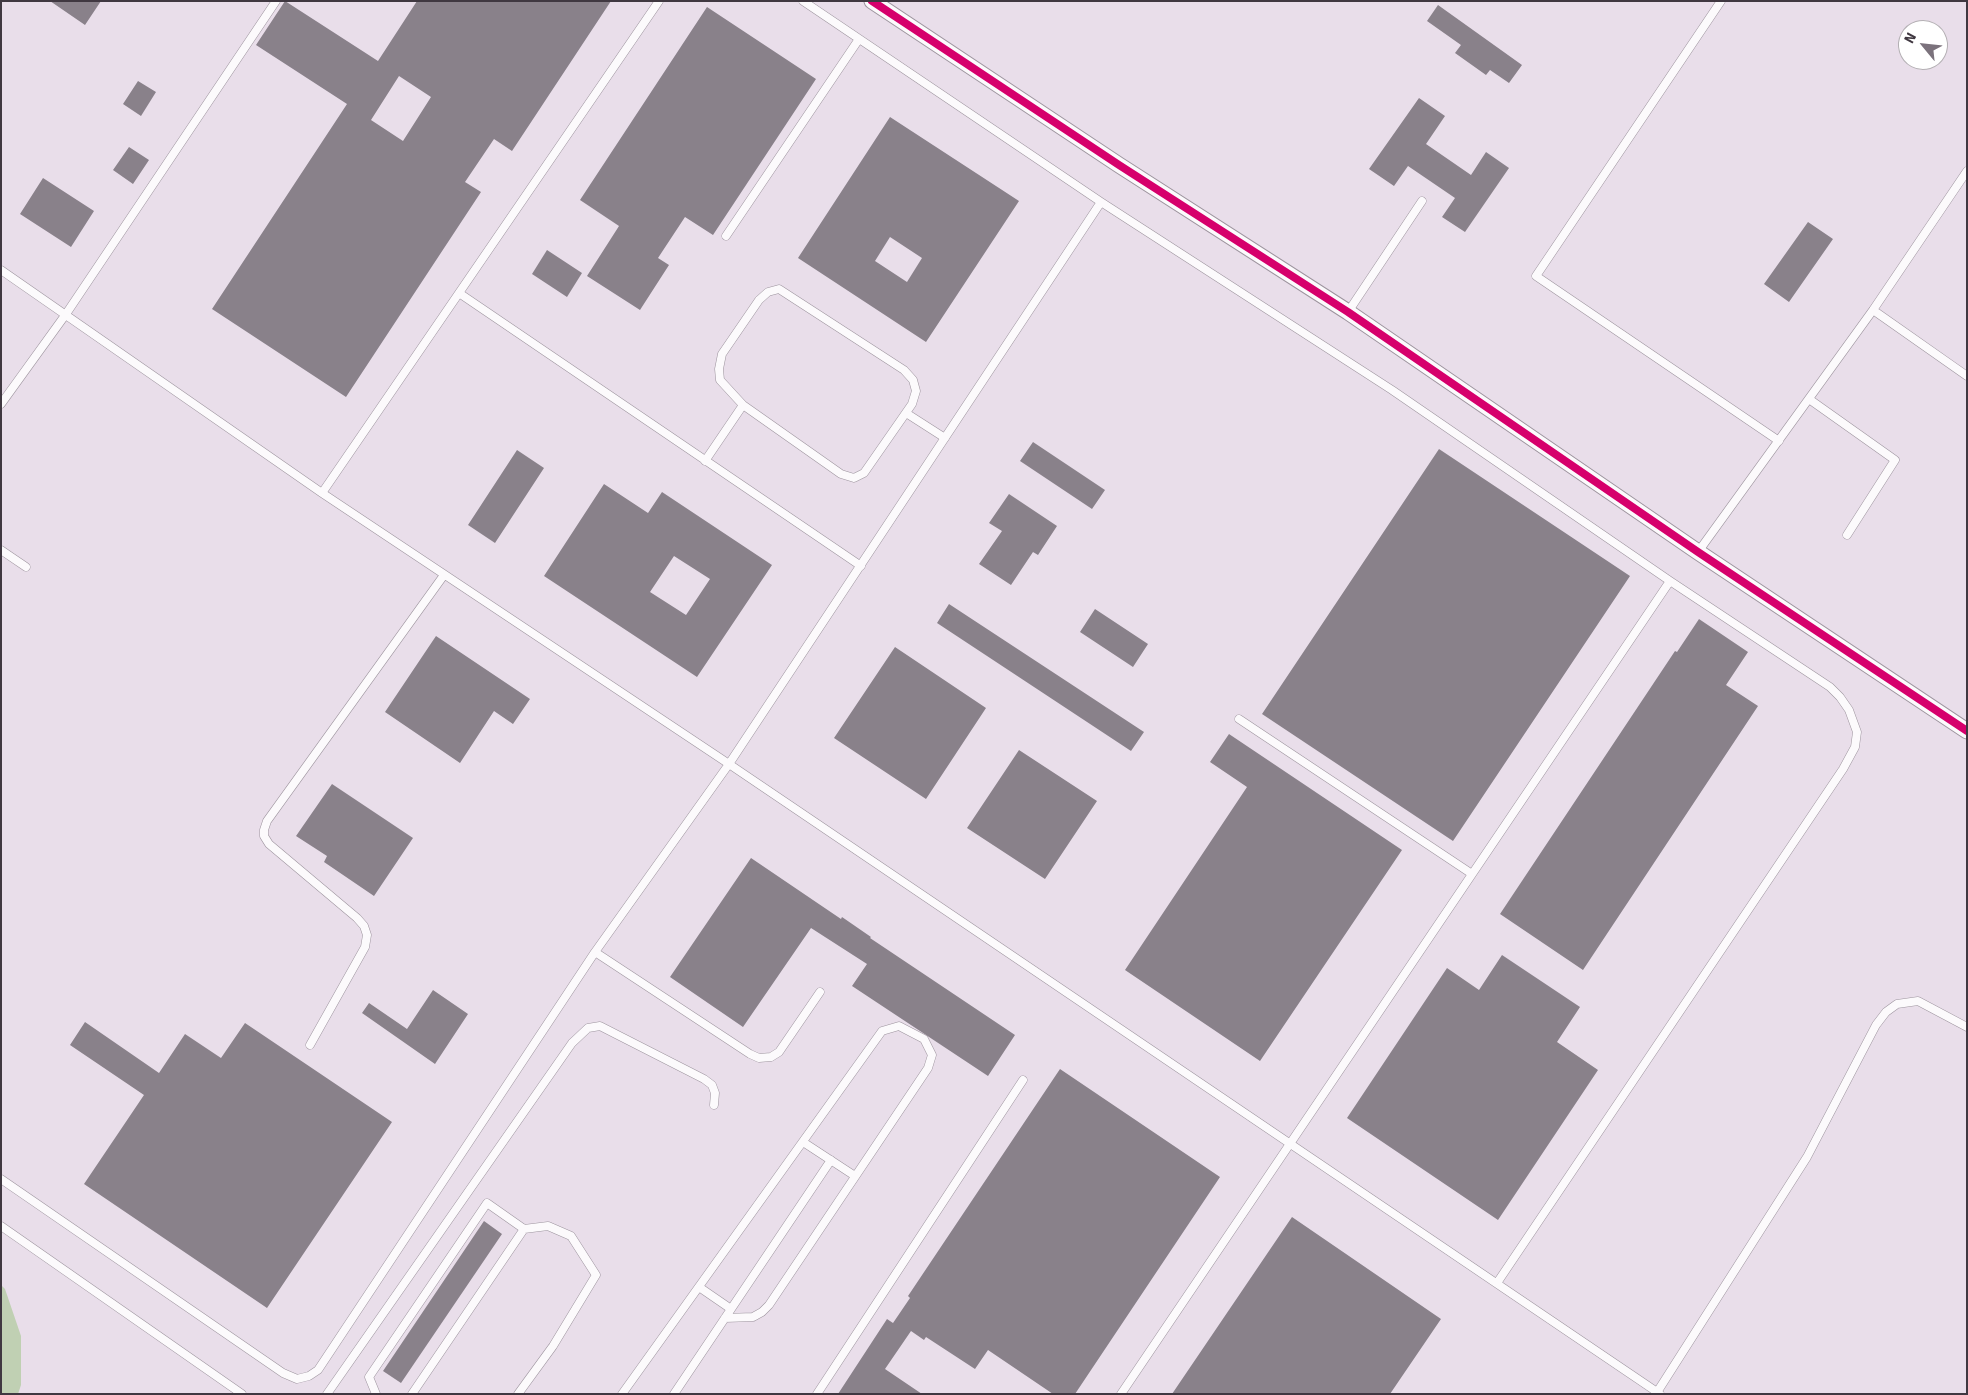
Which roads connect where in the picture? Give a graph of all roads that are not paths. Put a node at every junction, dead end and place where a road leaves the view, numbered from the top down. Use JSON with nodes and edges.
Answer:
{"nodes":[{"id":1,"x":276,"y":1,"type":"edge"},
{"id":2,"x":659,"y":1,"type":"edge"},
{"id":3,"x":803,"y":1,"type":"edge"},
{"id":4,"x":872,"y":1,"type":"edge"},
{"id":5,"x":1721,"y":1,"type":"edge"},
{"id":6,"x":859,"y":39,"type":"junction"},
{"id":7,"x":1967,"y":171,"type":"edge"},
{"id":8,"x":1422,"y":201,"type":"dead end"},
{"id":9,"x":1101,"y":202,"type":"junction"},
{"id":10,"x":726,"y":236,"type":"dead end"},
{"id":11,"x":1,"y":270,"type":"edge"},
{"id":12,"x":459,"y":293,"type":"junction"},
{"id":13,"x":1873,"y":310,"type":"junction"},
{"id":14,"x":1348,"y":312,"type":"junction"},
{"id":15,"x":66,"y":314,"type":"junction"},
{"id":16,"x":1967,"y":376,"type":"edge"},
{"id":17,"x":1809,"y":399,"type":"junction"},
{"id":18,"x":1,"y":404,"type":"edge"},
{"id":19,"x":743,"y":405,"type":"junction"},
{"id":20,"x":906,"y":413,"type":"junction"},
{"id":21,"x":945,"y":438,"type":"junction"},
{"id":22,"x":1779,"y":442,"type":"junction"},
{"id":23,"x":705,"y":461,"type":"junction"},
{"id":24,"x":322,"y":492,"type":"junction"},
{"id":25,"x":1847,"y":535,"type":"dead end"},
{"id":26,"x":1,"y":550,"type":"edge"},
{"id":27,"x":1698,"y":552,"type":"junction"},
{"id":28,"x":861,"y":566,"type":"junction"},
{"id":29,"x":26,"y":567,"type":"dead end"},
{"id":30,"x":444,"y":574,"type":"junction"},
{"id":31,"x":1670,"y":581,"type":"junction"},
{"id":32,"x":1239,"y":719,"type":"dead end"},
{"id":33,"x":1967,"y":731,"type":"edge"},
{"id":34,"x":730,"y":764,"type":"junction"},
{"id":35,"x":1472,"y":874,"type":"junction"},
{"id":36,"x":595,"y":952,"type":"junction"},
{"id":37,"x":820,"y":992,"type":"dead end"},
{"id":38,"x":1967,"y":1027,"type":"edge"},
{"id":39,"x":310,"y":1046,"type":"dead end"},
{"id":40,"x":1023,"y":1080,"type":"dead end"},
{"id":41,"x":714,"y":1105,"type":"dead end"},
{"id":42,"x":803,"y":1142,"type":"junction"},
{"id":43,"x":1290,"y":1143,"type":"junction"},
{"id":44,"x":831,"y":1160,"type":"junction"},
{"id":45,"x":856,"y":1176,"type":"junction"},
{"id":46,"x":1,"y":1179,"type":"edge"},
{"id":47,"x":1,"y":1226,"type":"edge"},
{"id":48,"x":524,"y":1230,"type":"junction"},
{"id":49,"x":1497,"y":1283,"type":"junction"},
{"id":50,"x":699,"y":1287,"type":"junction"},
{"id":51,"x":731,"y":1309,"type":"junction"},
{"id":52,"x":724,"y":1318,"type":"junction"},
{"id":53,"x":1658,"y":1393,"type":"edge"},
{"id":54,"x":242,"y":1394,"type":"edge"},
{"id":55,"x":327,"y":1394,"type":"edge"},
{"id":56,"x":376,"y":1394,"type":"edge"},
{"id":57,"x":412,"y":1394,"type":"edge"},
{"id":58,"x":518,"y":1394,"type":"edge"},
{"id":59,"x":622,"y":1394,"type":"edge"},
{"id":60,"x":674,"y":1394,"type":"edge"},
{"id":61,"x":817,"y":1394,"type":"edge"},
{"id":62,"x":1121,"y":1394,"type":"edge"}],
"edges":[{"from":1,"to":15,"type":"lane"},
{"from":2,"to":12,"type":"lane"},
{"from":3,"to":6,"type":"lane"},
{"from":4,"to":14,"type":"street"},
{"from":5,"to":22,"type":"lane"},
{"from":6,"to":9,"type":"lane"},
{"from":6,"to":10,"type":"lane"},
{"from":7,"to":13,"type":"lane"},
{"from":8,"to":14,"type":"lane"},
{"from":9,"to":21,"type":"lane"},
{"from":9,"to":31,"type":"lane"},
{"from":11,"to":15,"type":"lane"},
{"from":12,"to":23,"type":"lane"},
{"from":12,"to":24,"type":"lane"},
{"from":13,"to":16,"type":"lane"},
{"from":13,"to":17,"type":"lane"},
{"from":14,"to":27,"type":"street"},
{"from":15,"to":18,"type":"lane"},
{"from":15,"to":24,"type":"lane"},
{"from":17,"to":22,"type":"lane"},
{"from":17,"to":25,"type":"lane"},
{"from":19,"to":20,"type":"lane"},
{"from":19,"to":20,"type":"lane"},
{"from":19,"to":23,"type":"lane"},
{"from":20,"to":21,"type":"lane"},
{"from":21,"to":28,"type":"lane"},
{"from":22,"to":27,"type":"lane"},
{"from":23,"to":28,"type":"lane"},
{"from":24,"to":30,"type":"lane"},
{"from":26,"to":29,"type":"lane"},
{"from":27,"to":33,"type":"street"},
{"from":28,"to":34,"type":"lane"},
{"from":30,"to":34,"type":"lane"},
{"from":30,"to":39,"type":"lane"},
{"from":31,"to":35,"type":"lane"},
{"from":31,"to":49,"type":"lane"},
{"from":32,"to":35,"type":"lane"},
{"from":34,"to":36,"type":"lane"},
{"from":34,"to":43,"type":"lane"},
{"from":35,"to":43,"type":"lane"},
{"from":36,"to":37,"type":"lane"},
{"from":36,"to":46,"type":"lane"},
{"from":38,"to":53,"type":"lane"},
{"from":40,"to":61,"type":"lane"},
{"from":41,"to":55,"type":"lane"},
{"from":42,"to":44,"type":"lane"},
{"from":42,"to":45,"type":"lane"},
{"from":42,"to":50,"type":"lane"},
{"from":43,"to":49,"type":"lane"},
{"from":43,"to":62,"type":"lane"},
{"from":44,"to":45,"type":"lane"},
{"from":44,"to":51,"type":"lane"},
{"from":45,"to":52,"type":"lane"},
{"from":47,"to":54,"type":"lane"},
{"from":48,"to":56,"type":"lane"},
{"from":48,"to":57,"type":"lane"},
{"from":48,"to":58,"type":"lane"},
{"from":49,"to":53,"type":"lane"},
{"from":50,"to":51,"type":"lane"},
{"from":50,"to":59,"type":"lane"},
{"from":51,"to":52,"type":"lane"},
{"from":52,"to":60,"type":"lane"}]}
